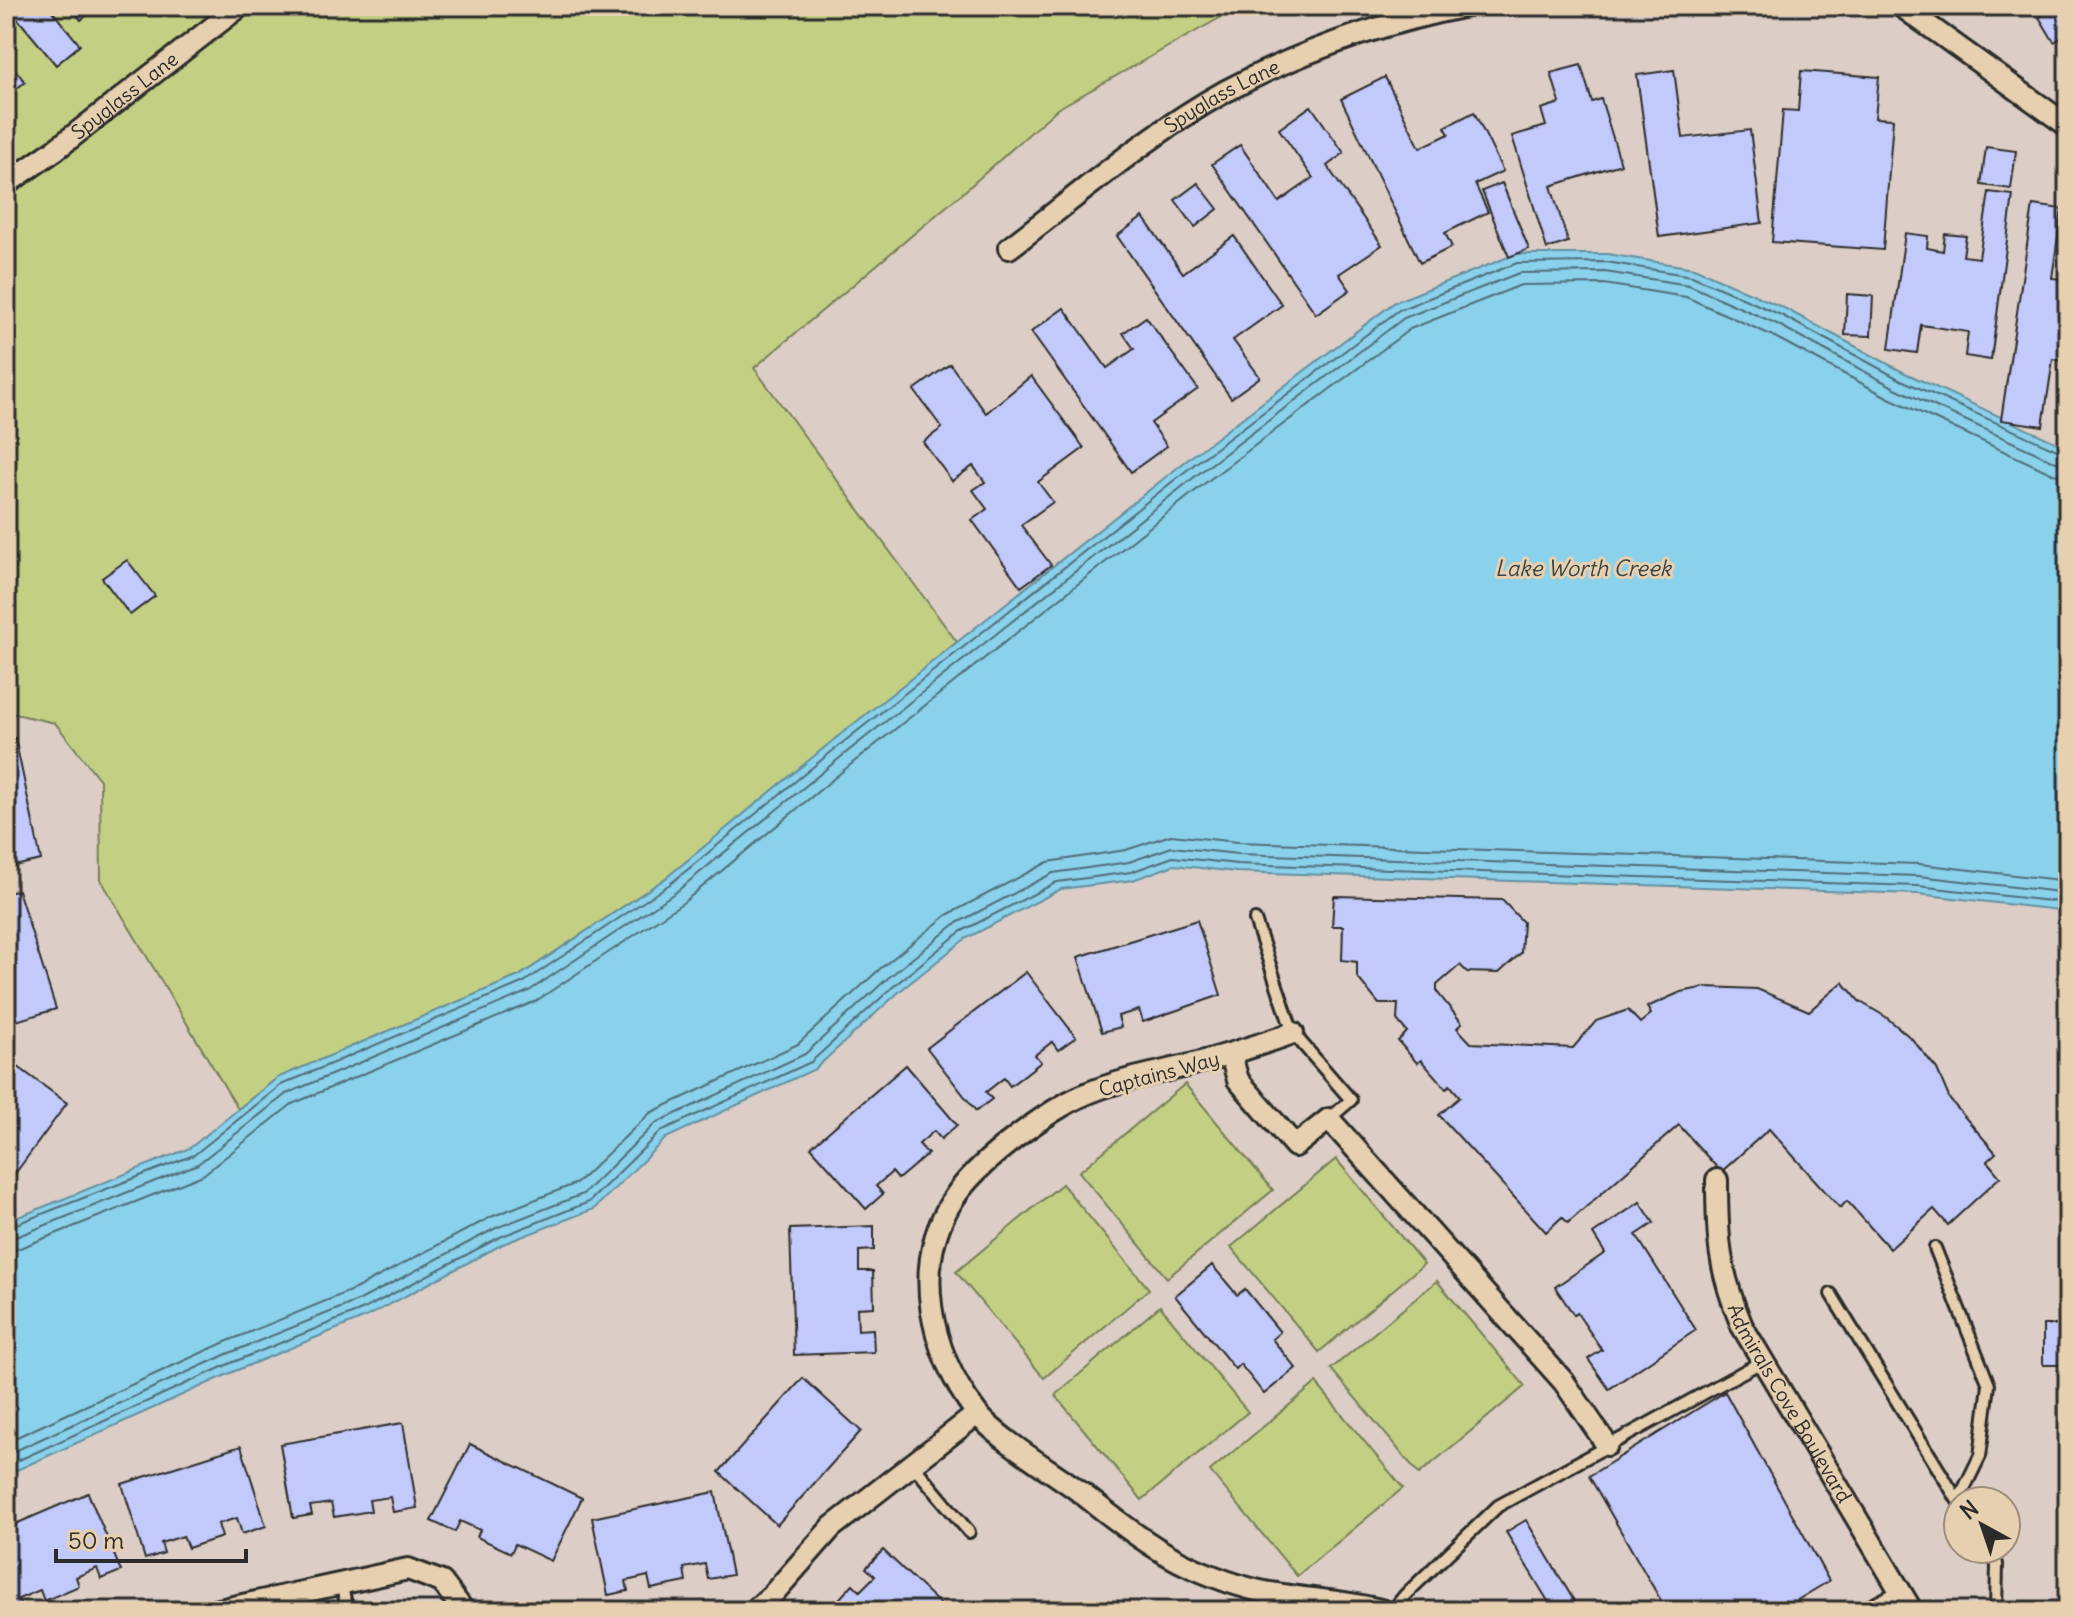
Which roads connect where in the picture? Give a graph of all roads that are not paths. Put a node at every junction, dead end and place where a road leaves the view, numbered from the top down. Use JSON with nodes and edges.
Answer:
{"nodes":[{"id":1,"x":240,"y":6,"type":"edge"},
{"id":2,"x":1467,"y":6,"type":"edge"},
{"id":3,"x":1901,"y":6,"type":"edge"},
{"id":4,"x":2068,"y":126,"type":"edge"},
{"id":5,"x":6,"y":184,"type":"edge"},
{"id":6,"x":1009,"y":248,"type":"dead end"},
{"id":7,"x":1255,"y":920,"type":"dead end"},
{"id":8,"x":1293,"y":1033,"type":"junction"},
{"id":9,"x":1231,"y":1055,"type":"junction"},
{"id":10,"x":1329,"y":1119,"type":"junction"},
{"id":11,"x":1717,"y":1180,"type":"dead end"},
{"id":12,"x":1935,"y":1248,"type":"dead end"},
{"id":13,"x":1831,"y":1294,"type":"dead end"},
{"id":14,"x":1763,"y":1361,"type":"junction"},
{"id":15,"x":977,"y":1414,"type":"junction"},
{"id":16,"x":1607,"y":1445,"type":"junction"},
{"id":17,"x":913,"y":1465,"type":"junction"},
{"id":18,"x":1948,"y":1485,"type":"edge"},
{"id":19,"x":1966,"y":1485,"type":"edge"},
{"id":20,"x":969,"y":1532,"type":"dead end"},
{"id":21,"x":1997,"y":1565,"type":"edge"},
{"id":22,"x":341,"y":1584,"type":"junction"},
{"id":23,"x":1899,"y":1591,"type":"junction"},
{"id":24,"x":1324,"y":1605,"type":"edge"},
{"id":25,"x":215,"y":1611,"type":"edge"},
{"id":26,"x":348,"y":1611,"type":"edge"},
{"id":27,"x":464,"y":1611,"type":"edge"},
{"id":28,"x":754,"y":1611,"type":"edge"},
{"id":29,"x":1384,"y":1611,"type":"edge"},
{"id":30,"x":1392,"y":1611,"type":"edge"},
{"id":31,"x":1860,"y":1611,"type":"edge"},
{"id":32,"x":1912,"y":1611,"type":"edge"},
{"id":33,"x":1996,"y":1611,"type":"edge"}],
"edges":[{"from":1,"to":5,"type":"street","name":"Spyglass Lane"},
{"from":2,"to":6,"type":"street","name":"Spyglass Lane"},
{"from":3,"to":4,"type":"street"},
{"from":7,"to":8,"type":"lane"},
{"from":8,"to":9,"type":"street","name":"Captains Way"},
{"from":8,"to":10,"type":"lane"},
{"from":9,"to":10,"type":"street"},
{"from":9,"to":15,"type":"street","name":"Captains Way"},
{"from":10,"to":16,"type":"street"},
{"from":11,"to":14,"type":"street","name":"Admirals Cove Boulevard"},
{"from":12,"to":19,"type":"lane"},
{"from":13,"to":18,"type":"lane"},
{"from":14,"to":16,"type":"lane"},
{"from":14,"to":23,"type":"street","name":"Admirals Cove Boulevard"},
{"from":15,"to":17,"type":"street"},
{"from":15,"to":24,"type":"street","name":"Captains Way"},
{"from":16,"to":30,"type":"lane"},
{"from":17,"to":20,"type":"lane"},
{"from":17,"to":28,"type":"street"},
{"from":21,"to":33,"type":"lane"},
{"from":22,"to":25,"type":"street"},
{"from":22,"to":26,"type":"lane"},
{"from":22,"to":27,"type":"street"},
{"from":23,"to":31,"type":"lane"},
{"from":23,"to":32,"type":"street","name":"Admirals Cove Boulevard"},
{"from":24,"to":29,"type":"street","name":"Captains Way"}]}
